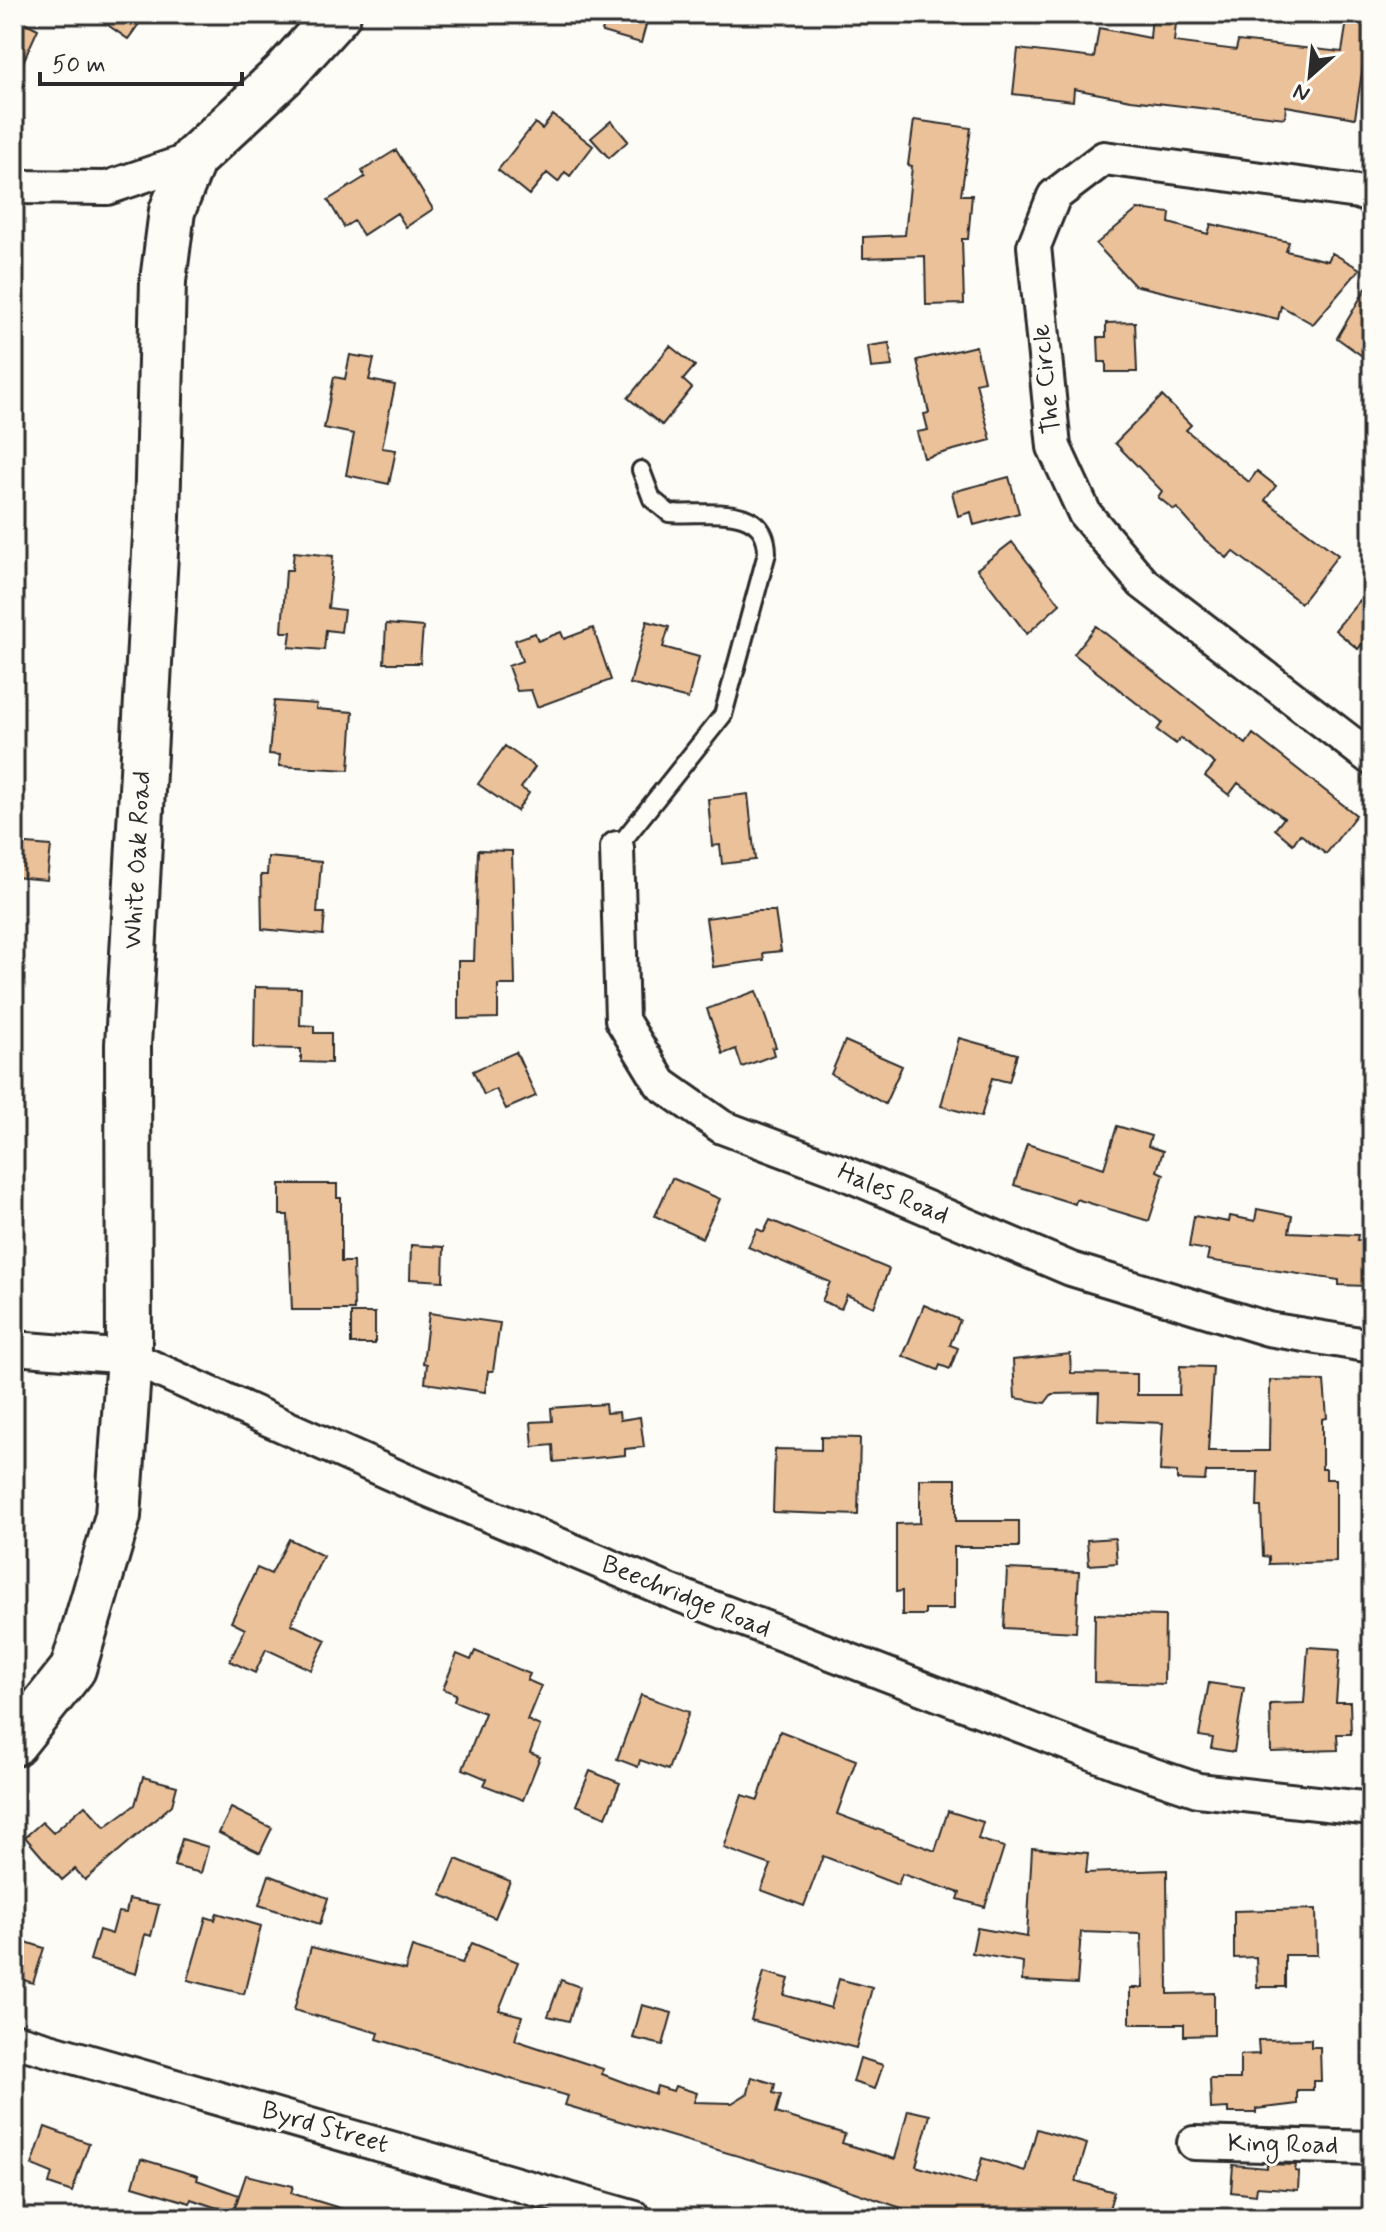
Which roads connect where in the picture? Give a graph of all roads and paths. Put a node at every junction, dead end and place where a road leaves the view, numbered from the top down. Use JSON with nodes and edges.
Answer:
{"nodes":[{"id":1,"x":338,"y":14,"type":"edge"},
{"id":2,"x":193,"y":159,"type":"junction"},
{"id":3,"x":14,"y":187,"type":"edge"},
{"id":4,"x":1372,"y":197,"type":"edge"},
{"id":5,"x":641,"y":470,"type":"dead end"},
{"id":6,"x":1372,"y":759,"type":"edge"},
{"id":7,"x":617,"y":848,"type":"joint"},
{"id":8,"x":1372,"y":1346,"type":"edge"},
{"id":9,"x":14,"y":1348,"type":"edge"},
{"id":10,"x":129,"y":1357,"type":"junction"},
{"id":11,"x":14,"y":1743,"type":"edge"},
{"id":12,"x":1372,"y":1809,"type":"edge"},
{"id":13,"x":14,"y":2040,"type":"edge"},
{"id":14,"x":1194,"y":2143,"type":"dead end"},
{"id":15,"x":1372,"y":2148,"type":"edge"},
{"id":16,"x":635,"y":2218,"type":"edge"}],
"edges":[{"from":1,"to":2,"type":"street","name":"White Oak Road"},
{"from":2,"to":3,"type":"street"},
{"from":2,"to":10,"type":"street","name":"White Oak Road"},
{"from":4,"to":6,"type":"street","name":"The Circle"},
{"from":5,"to":7,"type":"lane"},
{"from":7,"to":8,"type":"street","name":"Hales Road"},
{"from":9,"to":10,"type":"street","name":"Beechridge Road"},
{"from":10,"to":11,"type":"street","name":"White Oak Road"},
{"from":10,"to":12,"type":"street","name":"Beechridge Road"},
{"from":13,"to":16,"type":"street","name":"Byrd Street"},
{"from":14,"to":15,"type":"street","name":"King Road"}]}
